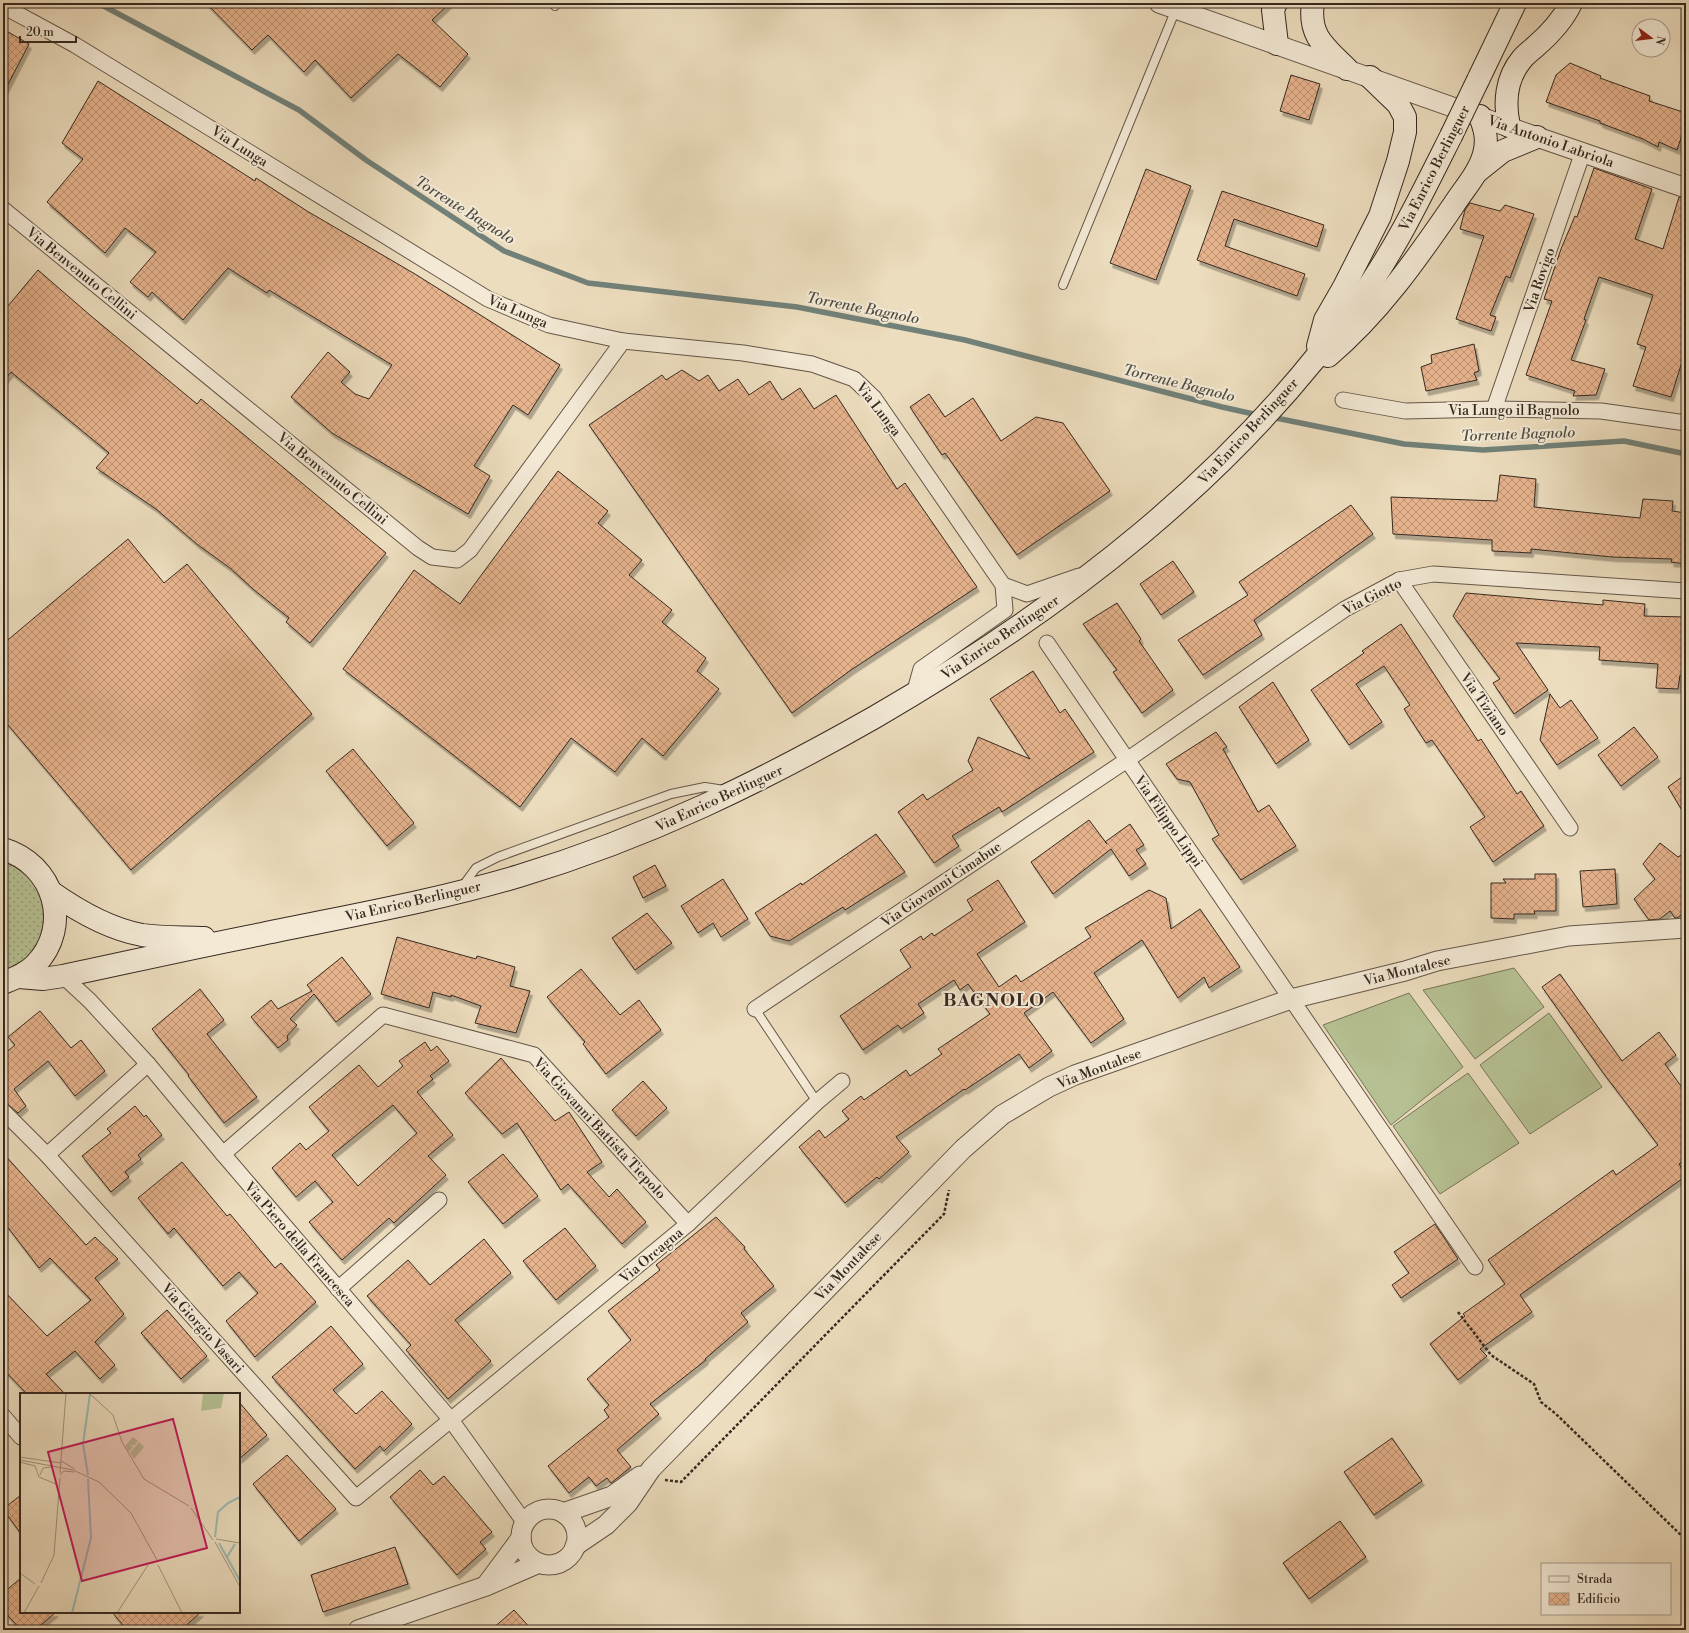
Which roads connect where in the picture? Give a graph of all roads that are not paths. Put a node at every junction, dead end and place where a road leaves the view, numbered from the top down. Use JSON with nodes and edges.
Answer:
{"nodes":[{"id":1,"x":1276,"y":3,"type":"edge"},
{"id":2,"x":1313,"y":3,"type":"edge"},
{"id":3,"x":1497,"y":3,"type":"edge"},
{"id":4,"x":1515,"y":3,"type":"edge"},
{"id":5,"x":1571,"y":3,"type":"edge"},
{"id":6,"x":3,"y":6,"type":"edge"},
{"id":7,"x":1168,"y":6,"type":"edge"},
{"id":8,"x":1277,"y":44,"type":"junction"},
{"id":9,"x":1346,"y":69,"type":"junction"},
{"id":10,"x":1370,"y":77,"type":"junction"},
{"id":11,"x":1478,"y":80,"type":"junction"},
{"id":12,"x":1480,"y":116,"type":"junction"},
{"id":13,"x":1509,"y":126,"type":"junction"},
{"id":14,"x":1536,"y":137,"type":"junction"},
{"id":15,"x":1583,"y":152,"type":"junction"},
{"id":16,"x":1475,"y":173,"type":"junction"},
{"id":17,"x":1686,"y":188,"type":"edge"},
{"id":18,"x":3,"y":208,"type":"edge"},
{"id":19,"x":1063,"y":285,"type":"dead end"},
{"id":20,"x":623,"y":341,"type":"junction"},
{"id":21,"x":1315,"y":357,"type":"junction"},
{"id":22,"x":1292,"y":386,"type":"junction"},
{"id":23,"x":1343,"y":400,"type":"dead end"},
{"id":24,"x":1494,"y":409,"type":"junction"},
{"id":25,"x":1685,"y":421,"type":"edge"},
{"id":26,"x":1097,"y":570,"type":"junction"},
{"id":27,"x":1399,"y":580,"type":"junction"},
{"id":28,"x":1003,"y":585,"type":"junction"},
{"id":29,"x":1686,"y":591,"type":"edge"},
{"id":30,"x":1047,"y":643,"type":"dead end"},
{"id":31,"x":914,"y":694,"type":"junction"},
{"id":32,"x":1127,"y":760,"type":"junction"},
{"id":33,"x":1570,"y":828,"type":"dead end"},
{"id":34,"x":3,"y":849,"type":"edge"},
{"id":35,"x":51,"y":892,"type":"junction"},
{"id":36,"x":1685,"y":927,"type":"edge"},
{"id":37,"x":233,"y":939,"type":"junction"},
{"id":38,"x":63,"y":976,"type":"junction"},
{"id":39,"x":11,"y":980,"type":"edge"},
{"id":40,"x":1291,"y":999,"type":"junction"},
{"id":41,"x":755,"y":1008,"type":"joint"},
{"id":42,"x":148,"y":1064,"type":"junction"},
{"id":43,"x":842,"y":1081,"type":"dead end"},
{"id":44,"x":817,"y":1102,"type":"junction"},
{"id":45,"x":3,"y":1111,"type":"edge"},
{"id":46,"x":223,"y":1154,"type":"junction"},
{"id":47,"x":47,"y":1155,"type":"junction"},
{"id":48,"x":439,"y":1200,"type":"dead end"},
{"id":49,"x":688,"y":1224,"type":"junction"},
{"id":50,"x":1475,"y":1267,"type":"dead end"},
{"id":51,"x":338,"y":1289,"type":"junction"},
{"id":52,"x":3,"y":1416,"type":"edge"},
{"id":53,"x":451,"y":1420,"type":"junction"},
{"id":54,"x":20,"y":1436,"type":"edge"},
{"id":55,"x":656,"y":1474,"type":"junction"},
{"id":56,"x":563,"y":1513,"type":"junction"},
{"id":57,"x":523,"y":1530,"type":"junction"},
{"id":58,"x":573,"y":1554,"type":"junction"},
{"id":59,"x":545,"y":1568,"type":"junction"},
{"id":60,"x":486,"y":1586,"type":"junction"},
{"id":61,"x":358,"y":1630,"type":"edge"}],
"edges":[{"from":1,"to":8,"type":"main road"},
{"from":2,"to":9,"type":"main road"},
{"from":3,"to":11,"type":"main road"},
{"from":4,"to":11,"type":"main road","name":"Via Enrico Berlinguer"},
{"from":5,"to":13,"type":"main road"},
{"from":6,"to":20,"type":"street","name":"Via Lunga"},
{"from":7,"to":8,"type":"street"},
{"from":7,"to":19,"type":"lane"},
{"from":8,"to":9,"type":"street"},
{"from":9,"to":10,"type":"street","name":"Via Antonio Labriola"},
{"from":10,"to":12,"type":"street","name":"Via Antonio Labriola"},
{"from":10,"to":21,"type":"main road"},
{"from":11,"to":21,"type":"main road","name":"Via Enrico Berlinguer","bridge":true},
{"from":12,"to":13,"type":"street","name":"Via Antonio Labriola"},
{"from":12,"to":16,"type":"main road"},
{"from":13,"to":14,"type":"street","name":"Via Antonio Labriola"},
{"from":14,"to":15,"type":"street","name":"Via Antonio Labriola"},
{"from":14,"to":16,"type":"main road"},
{"from":15,"to":17,"type":"street","name":"Via Antonio Labriola"},
{"from":15,"to":24,"type":"street","name":"Via Rovigo"},
{"from":16,"to":22,"type":"main road"},
{"from":18,"to":20,"type":"street","name":"Via Benvenuto Cellini"},
{"from":20,"to":28,"type":"street","name":"Via Lunga"},
{"from":21,"to":22,"type":"main road","name":"Via Enrico Berlinguer"},
{"from":22,"to":26,"type":"main road","name":"Via Enrico Berlinguer"},
{"from":23,"to":24,"type":"street","name":"Via Lungo il Bagnolo"},
{"from":24,"to":25,"type":"street","name":"Via Lungo il Bagnolo"},
{"from":26,"to":28,"type":"street"},
{"from":26,"to":31,"type":"main road","name":"Via Enrico Berlinguer"},
{"from":27,"to":29,"type":"street","name":"Via Giotto"},
{"from":27,"to":32,"type":"street","name":"Via Giotto"},
{"from":27,"to":33,"type":"street","name":"Via Tiziano"},
{"from":28,"to":31,"type":"street"},
{"from":30,"to":32,"type":"street","name":"Via Filippo Lippi"},
{"from":31,"to":37,"type":"main road","name":"Via Enrico Berlinguer"},
{"from":32,"to":40,"type":"street","name":"Via Filippo Lippi"},
{"from":32,"to":41,"type":"street","name":"Via Giovanni Cimabue"},
{"from":34,"to":35,"type":"main road"},
{"from":35,"to":37,"type":"main road"},
{"from":35,"to":39,"type":"main road"},
{"from":36,"to":40,"type":"street","name":"Via Montalese"},
{"from":37,"to":38,"type":"main road"},
{"from":38,"to":39,"type":"main road"},
{"from":38,"to":42,"type":"street","name":"Via Piero della Francesca"},
{"from":40,"to":50,"type":"street","name":"Via Filippo Lippi"},
{"from":40,"to":55,"type":"street","name":"Via Montalese"},
{"from":41,"to":44,"type":"lane"},
{"from":42,"to":46,"type":"street","name":"Via Piero della Francesca"},
{"from":42,"to":47,"type":"street"},
{"from":43,"to":44,"type":"street","name":"Via Orcagna"},
{"from":44,"to":49,"type":"street","name":"Via Orcagna"},
{"from":45,"to":47,"type":"street","name":"Via Giorgio Vasari"},
{"from":46,"to":49,"type":"street","name":"Via Giovanni Battista Tiepolo"},
{"from":46,"to":51,"type":"street","name":"Via Piero della Francesca"},
{"from":47,"to":53,"type":"street","name":"Via Giorgio Vasari"},
{"from":48,"to":51,"type":"street"},
{"from":49,"to":53,"type":"street","name":"Via Orcagna"},
{"from":51,"to":53,"type":"street","name":"Via Piero della Francesca"},
{"from":52,"to":54,"type":"street"},
{"from":53,"to":57,"type":"street","name":"Via Piero della Francesca"},
{"from":55,"to":56,"type":"street","name":"Via Montalese"},
{"from":55,"to":58,"type":"street","name":"Via Montalese"},
{"from":56,"to":57,"type":"street","name":"Via Montalese"},
{"from":56,"to":58,"type":"street"},
{"from":57,"to":59,"type":"street"},
{"from":57,"to":60,"type":"street","name":"Via Montalese"},
{"from":58,"to":59,"type":"street","name":"Via Montalese"},
{"from":59,"to":60,"type":"street","name":"Via Montalese"},
{"from":60,"to":61,"type":"street","name":"Via Montalese"}]}
